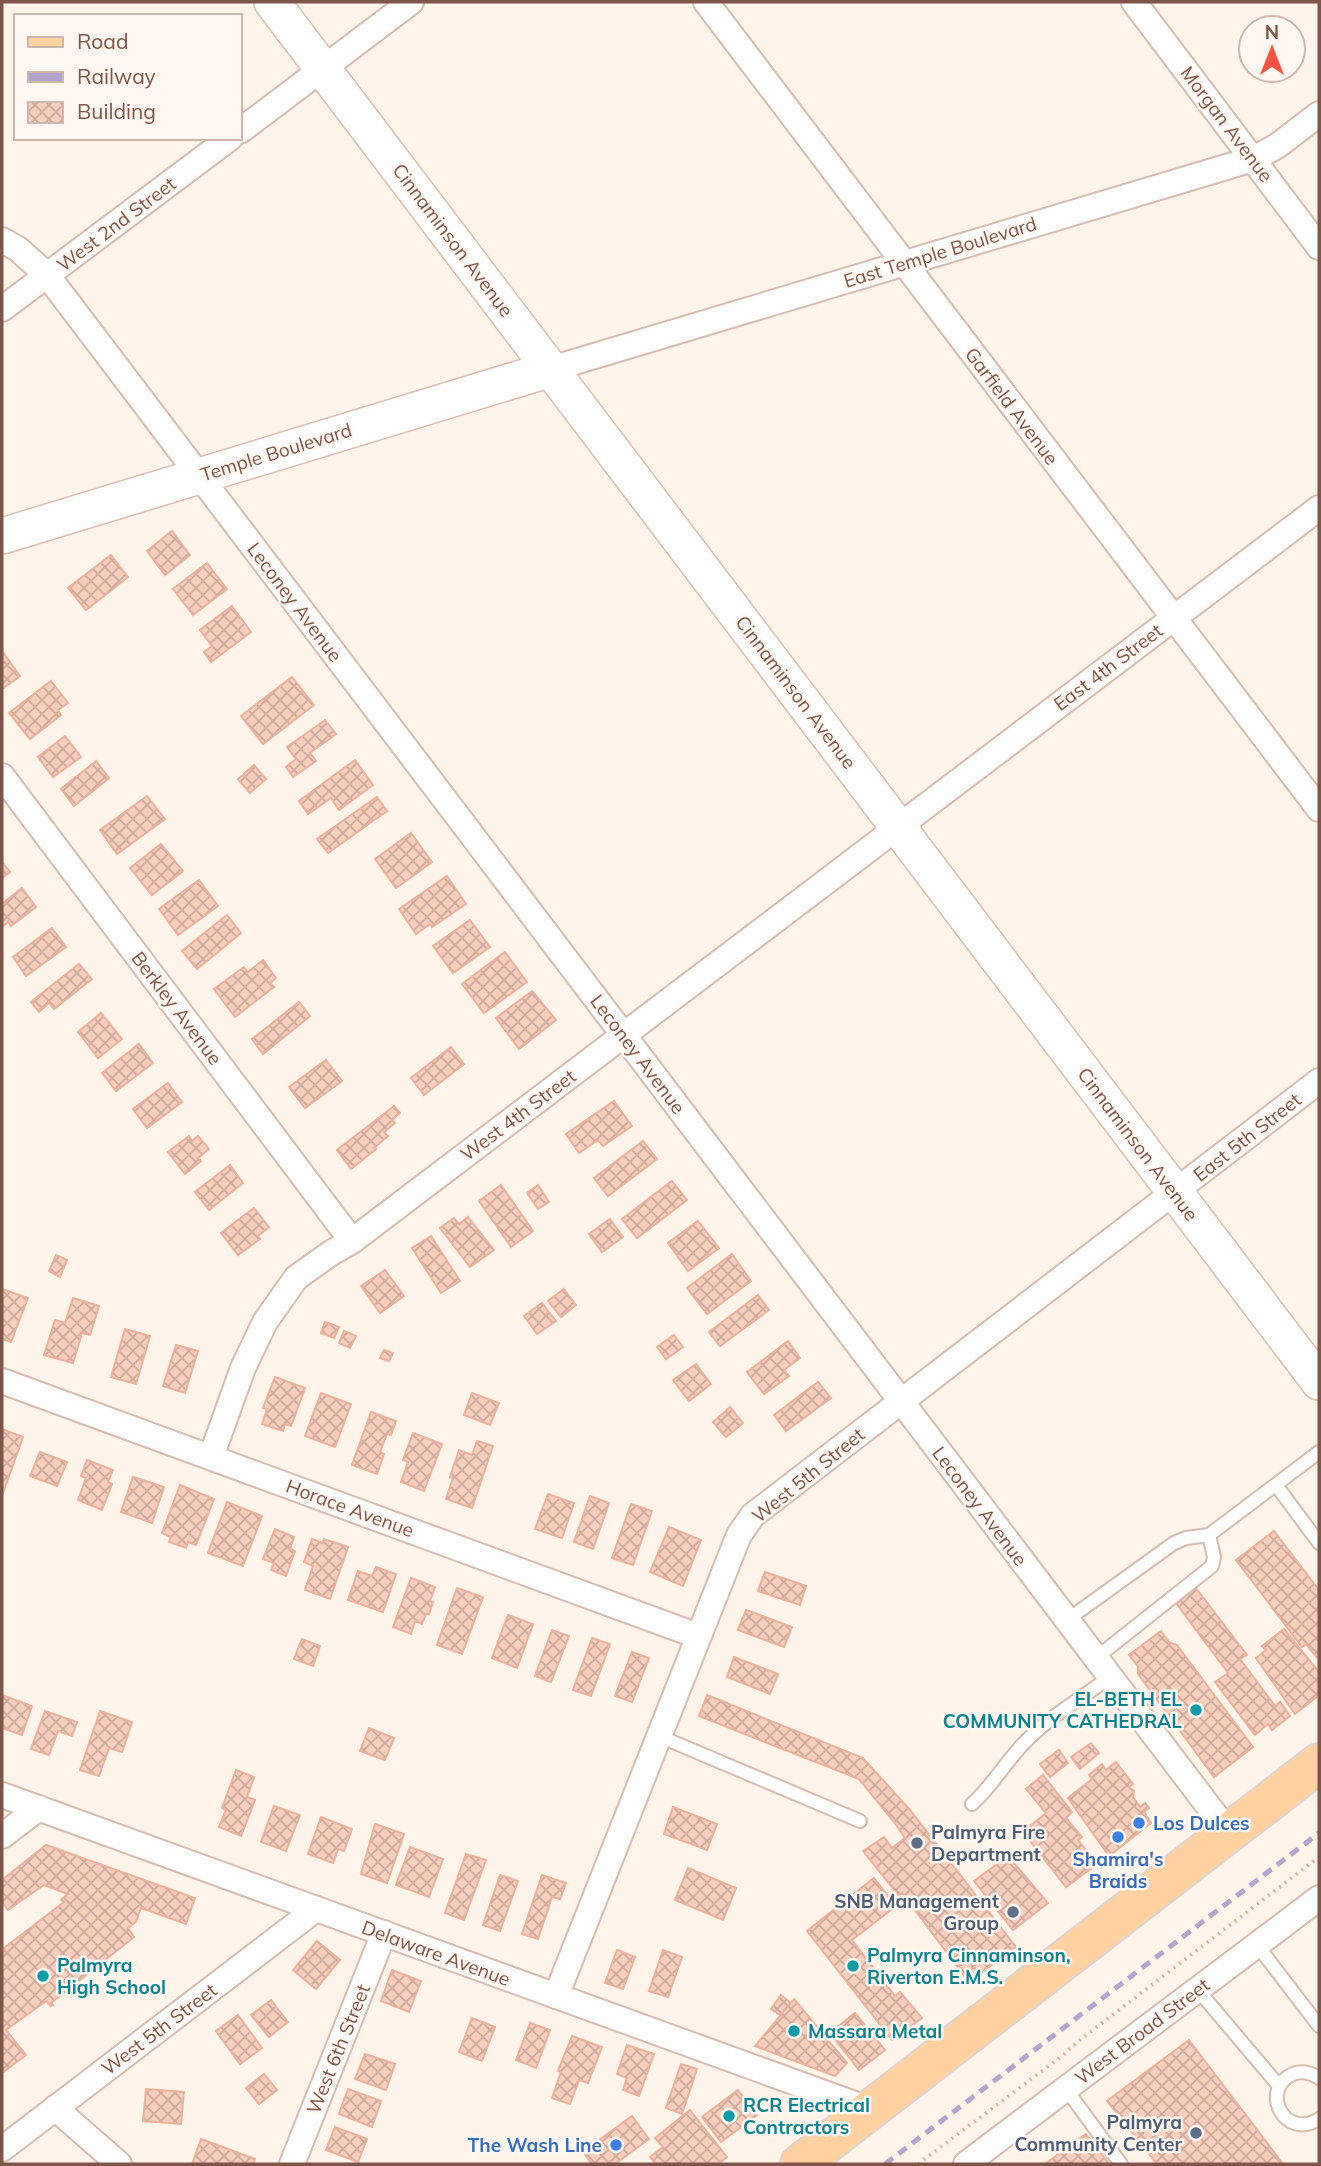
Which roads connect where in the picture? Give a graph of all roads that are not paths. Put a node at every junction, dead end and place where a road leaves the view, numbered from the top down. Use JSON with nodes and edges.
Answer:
{"nodes":[{"id":1,"x":272,"y":2,"type":"edge"},
{"id":2,"x":411,"y":2,"type":"edge"},
{"id":3,"x":706,"y":2,"type":"edge"},
{"id":4,"x":1134,"y":2,"type":"edge"},
{"id":5,"x":323,"y":68,"type":"junction"},
{"id":6,"x":1319,"y":114,"type":"edge"},
{"id":7,"x":242,"y":129,"type":"edge"},
{"id":8,"x":227,"y":140,"type":"edge"},
{"id":9,"x":1253,"y":159,"type":"junction"},
{"id":10,"x":2,"y":240,"type":"edge"},
{"id":11,"x":1319,"y":247,"type":"edge"},
{"id":12,"x":903,"y":263,"type":"junction"},
{"id":13,"x":47,"y":275,"type":"junction"},
{"id":14,"x":2,"y":309,"type":"edge"},
{"id":15,"x":551,"y":369,"type":"junction"},
{"id":16,"x":200,"y":476,"type":"junction"},
{"id":17,"x":1319,"y":508,"type":"edge"},
{"id":18,"x":2,"y":536,"type":"edge"},
{"id":19,"x":1174,"y":618,"type":"junction"},
{"id":20,"x":4,"y":785,"type":"edge"},
{"id":21,"x":1319,"y":809,"type":"edge"},
{"id":22,"x":897,"y":826,"type":"junction"},
{"id":23,"x":623,"y":1035,"type":"junction"},
{"id":24,"x":1319,"y":1081,"type":"edge"},
{"id":25,"x":1175,"y":1193,"type":"junction"},
{"id":26,"x":352,"y":1241,"type":"junction"},
{"id":27,"x":2,"y":1381,"type":"edge"},
{"id":28,"x":1319,"y":1382,"type":"edge"},
{"id":29,"x":902,"y":1401,"type":"junction"},
{"id":30,"x":1319,"y":1452,"type":"edge"},
{"id":31,"x":211,"y":1457,"type":"junction"},
{"id":32,"x":1276,"y":1485,"type":"junction"},
{"id":33,"x":1209,"y":1535,"type":"junction"},
{"id":34,"x":1319,"y":1543,"type":"edge"},
{"id":35,"x":1067,"y":1620,"type":"junction"},
{"id":36,"x":698,"y":1636,"type":"junction"},
{"id":37,"x":1096,"y":1658,"type":"junction"},
{"id":38,"x":1110,"y":1677,"type":"junction"},
{"id":39,"x":659,"y":1736,"type":"junction"},
{"id":40,"x":1319,"y":1763,"type":"edge"},
{"id":41,"x":2,"y":1795,"type":"edge"},
{"id":42,"x":972,"y":1804,"type":"dead end"},
{"id":43,"x":39,"y":1808,"type":"junction"},
{"id":44,"x":860,"y":1821,"type":"dead end"},
{"id":45,"x":1228,"y":1832,"type":"junction"},
{"id":46,"x":2,"y":1836,"type":"edge"},
{"id":47,"x":1319,"y":1898,"type":"edge"},
{"id":48,"x":316,"y":1909,"type":"junction"},
{"id":49,"x":384,"y":1934,"type":"junction"},
{"id":50,"x":1257,"y":1945,"type":"junction"},
{"id":51,"x":1198,"y":1989,"type":"junction"},
{"id":52,"x":556,"y":1996,"type":"junction"},
{"id":53,"x":1319,"y":2026,"type":"edge"},
{"id":54,"x":1318,"y":2075,"type":"edge"},
{"id":55,"x":1279,"y":2087,"type":"junction"},
{"id":56,"x":1066,"y":2089,"type":"junction"},
{"id":57,"x":55,"y":2108,"type":"junction"},
{"id":58,"x":871,"y":2110,"type":"junction"},
{"id":59,"x":1319,"y":2119,"type":"edge"},
{"id":60,"x":2,"y":2149,"type":"edge"},
{"id":61,"x":118,"y":2164,"type":"edge"},
{"id":62,"x":292,"y":2164,"type":"edge"},
{"id":63,"x":800,"y":2164,"type":"edge"},
{"id":64,"x":966,"y":2164,"type":"edge"},
{"id":65,"x":1121,"y":2164,"type":"edge"}],
"edges":[{"from":1,"to":5,"type":"street","name":"Cinnaminson Avenue"},
{"from":2,"to":5,"type":"street"},
{"from":3,"to":12,"type":"street","name":"Garfield Avenue"},
{"from":4,"to":9,"type":"street","name":"Morgan Avenue"},
{"from":5,"to":7,"type":"street"},
{"from":5,"to":15,"type":"street","name":"Cinnaminson Avenue"},
{"from":6,"to":9,"type":"street","name":"East Temple Boulevard"},
{"from":8,"to":13,"type":"street","name":"West 2nd Street"},
{"from":9,"to":11,"type":"street","name":"Morgan Avenue"},
{"from":9,"to":12,"type":"street","name":"East Temple Boulevard"},
{"from":10,"to":13,"type":"street","name":"Leconey Avenue"},
{"from":12,"to":15,"type":"street","name":"East Temple Boulevard"},
{"from":12,"to":19,"type":"street","name":"Garfield Avenue"},
{"from":13,"to":14,"type":"street","name":"West 2nd Street"},
{"from":13,"to":16,"type":"street","name":"Leconey Avenue"},
{"from":15,"to":16,"type":"street","name":"Temple Boulevard"},
{"from":15,"to":22,"type":"street","name":"Cinnaminson Avenue"},
{"from":16,"to":18,"type":"street","name":"Temple Boulevard"},
{"from":16,"to":23,"type":"street","name":"Leconey Avenue"},
{"from":17,"to":19,"type":"street","name":"East 4th Street"},
{"from":19,"to":21,"type":"street","name":"Garfield Avenue"},
{"from":19,"to":22,"type":"street","name":"East 4th Street"},
{"from":20,"to":26,"type":"street","name":"Berkley Avenue"},
{"from":22,"to":23,"type":"street","name":"West 4th Street"},
{"from":22,"to":25,"type":"street","name":"Cinnaminson Avenue"},
{"from":23,"to":26,"type":"street","name":"West 4th Street"},
{"from":23,"to":29,"type":"street","name":"Leconey Avenue"},
{"from":24,"to":25,"type":"street","name":"East 5th Street"},
{"from":25,"to":28,"type":"street","name":"Cinnaminson Avenue"},
{"from":25,"to":29,"type":"street","name":"West 5th Street"},
{"from":26,"to":31,"type":"street","name":"West 4th Street"},
{"from":27,"to":31,"type":"street","name":"Horace Avenue"},
{"from":29,"to":35,"type":"street","name":"Leconey Avenue"},
{"from":29,"to":36,"type":"street","name":"West 5th Street"},
{"from":30,"to":32,"type":"lane"},
{"from":31,"to":36,"type":"street","name":"Horace Avenue"},
{"from":32,"to":33,"type":"lane"},
{"from":32,"to":34,"type":"lane"},
{"from":33,"to":35,"type":"lane"},
{"from":33,"to":37,"type":"lane"},
{"from":35,"to":37,"type":"street","name":"Leconey Avenue"},
{"from":36,"to":39,"type":"street","name":"West 5th Street"},
{"from":37,"to":38,"type":"street","name":"Leconey Avenue"},
{"from":38,"to":42,"type":"lane"},
{"from":38,"to":45,"type":"street","name":"Leconey Avenue"},
{"from":39,"to":44,"type":"lane"},
{"from":39,"to":52,"type":"street","name":"West 5th Street"},
{"from":40,"to":45,"type":"main road"},
{"from":41,"to":43,"type":"street","name":"Delaware Avenue"},
{"from":43,"to":46,"type":"street"},
{"from":43,"to":48,"type":"street","name":"Delaware Avenue"},
{"from":45,"to":58,"type":"main road"},
{"from":47,"to":50,"type":"street","name":"West Broad Street"},
{"from":48,"to":49,"type":"street","name":"Delaware Avenue"},
{"from":48,"to":57,"type":"street","name":"West 5th Street"},
{"from":49,"to":52,"type":"street","name":"Delaware Avenue"},
{"from":49,"to":62,"type":"street","name":"West 6th Street"},
{"from":50,"to":51,"type":"street","name":"West Broad Street"},
{"from":50,"to":53,"type":"lane"},
{"from":51,"to":55,"type":"lane"},
{"from":51,"to":56,"type":"street","name":"West Broad Street"},
{"from":52,"to":58,"type":"street","name":"Delaware Avenue"},
{"from":54,"to":55,"type":"lane"},
{"from":55,"to":59,"type":"lane"},
{"from":56,"to":64,"type":"street","name":"West Broad Street"},
{"from":56,"to":65,"type":"lane"},
{"from":57,"to":60,"type":"street","name":"West 5th Street"},
{"from":57,"to":61,"type":"street"},
{"from":58,"to":63,"type":"main road"}]}
